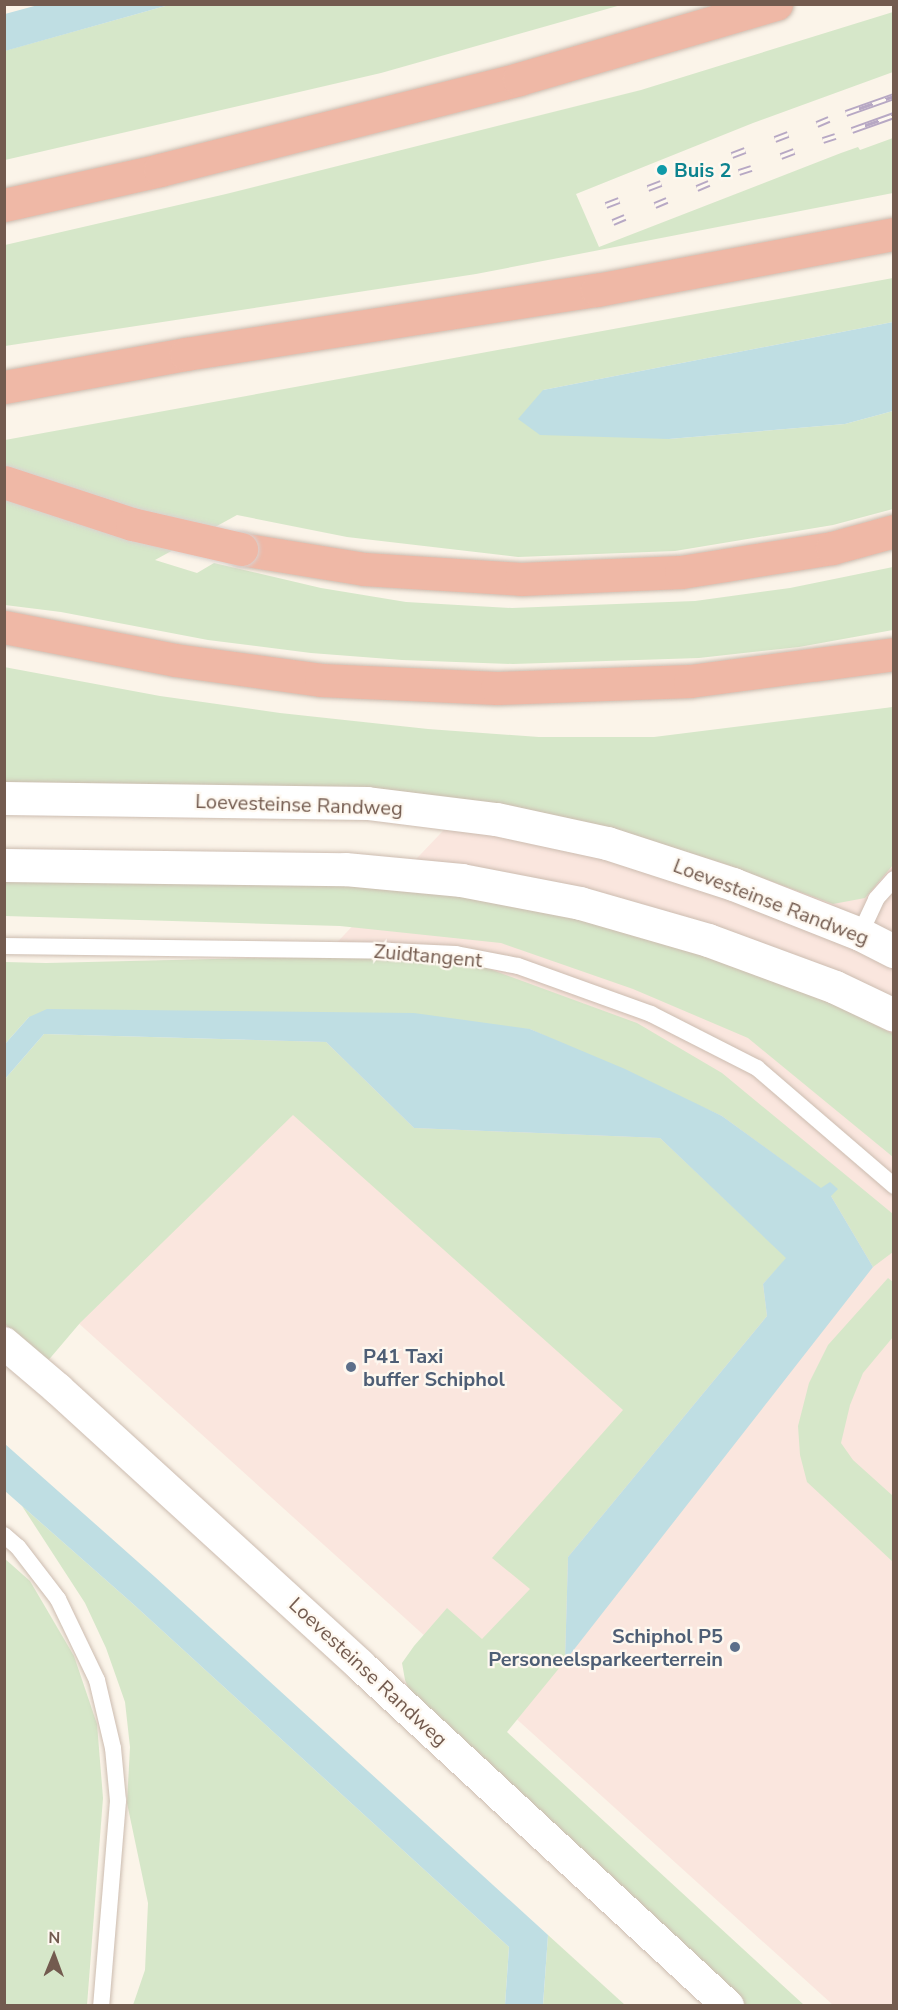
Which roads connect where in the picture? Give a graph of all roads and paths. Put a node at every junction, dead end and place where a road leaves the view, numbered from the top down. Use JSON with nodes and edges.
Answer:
{"nodes":[{"id":1,"x":776,"y":4,"type":"edge"},
{"id":2,"x":4,"y":205,"type":"edge"},
{"id":3,"x":894,"y":234,"type":"edge"},
{"id":4,"x":4,"y":387,"type":"edge"},
{"id":5,"x":4,"y":482,"type":"edge"},
{"id":6,"x":894,"y":531,"type":"edge"},
{"id":7,"x":4,"y":627,"type":"edge"},
{"id":8,"x":894,"y":654,"type":"edge"},
{"id":9,"x":4,"y":798,"type":"edge"},
{"id":10,"x":4,"y":865,"type":"edge"},
{"id":11,"x":894,"y":879,"type":"edge"},
{"id":12,"x":860,"y":934,"type":"junction"},
{"id":13,"x":4,"y":946,"type":"edge"},
{"id":14,"x":894,"y":951,"type":"edge"},
{"id":15,"x":894,"y":1016,"type":"edge"},
{"id":16,"x":894,"y":1186,"type":"edge"},
{"id":17,"x":4,"y":1343,"type":"edge"},
{"id":18,"x":4,"y":1535,"type":"edge"},
{"id":19,"x":101,"y":2006,"type":"edge"},
{"id":20,"x":728,"y":2006,"type":"edge"}],
"edges":[{"from":1,"to":2,"type":"highway"},
{"from":3,"to":4,"type":"highway"},
{"from":5,"to":6,"type":"highway","bridge":true},
{"from":7,"to":8,"type":"highway"},
{"from":9,"to":12,"type":"street","name":"Loevesteinse Randweg"},
{"from":10,"to":15,"type":"street"},
{"from":11,"to":12,"type":"lane"},
{"from":12,"to":14,"type":"street","name":"Loevesteinse Randweg"},
{"from":13,"to":16,"type":"lane","name":"Zuidtangent"},
{"from":17,"to":20,"type":"street","name":"Loevesteinse Randweg"},
{"from":18,"to":19,"type":"lane"}]}
